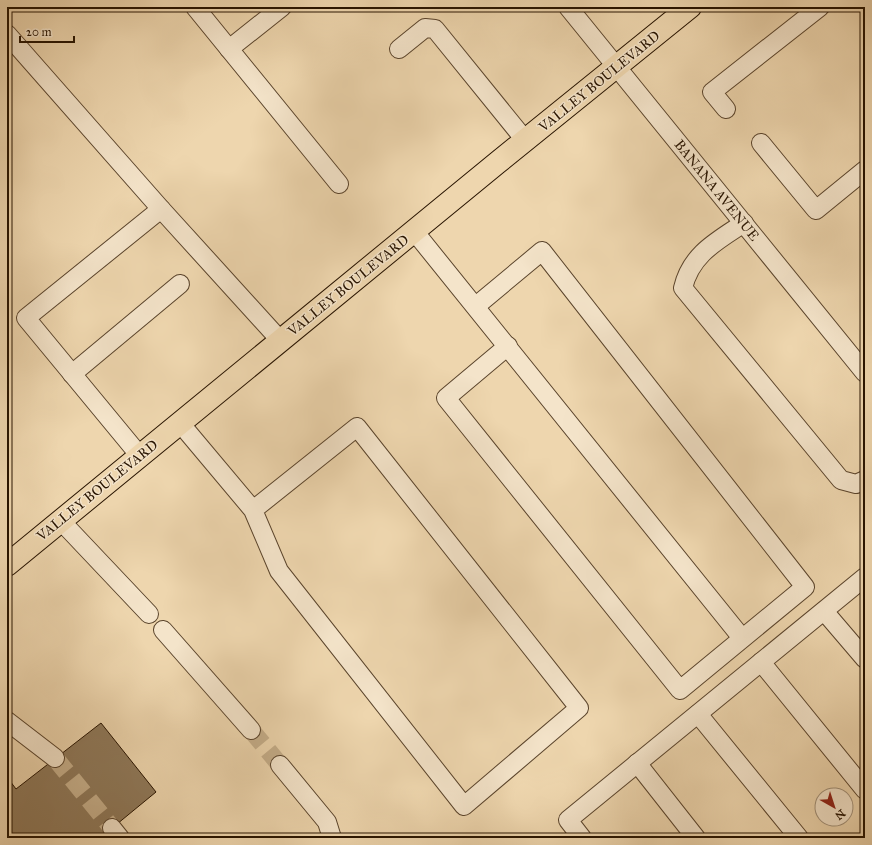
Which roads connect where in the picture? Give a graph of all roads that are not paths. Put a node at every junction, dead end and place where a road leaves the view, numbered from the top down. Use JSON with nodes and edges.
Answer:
{"nodes":[{"id":1,"x":195,"y":7,"type":"edge"},
{"id":2,"x":282,"y":7,"type":"edge"},
{"id":3,"x":568,"y":7,"type":"edge"},
{"id":4,"x":690,"y":7,"type":"edge"},
{"id":5,"x":820,"y":7,"type":"edge"},
{"id":6,"x":7,"y":34,"type":"edge"},
{"id":7,"x":229,"y":49,"type":"junction"},
{"id":8,"x":399,"y":49,"type":"dead end"},
{"id":9,"x":616,"y":68,"type":"junction"},
{"id":10,"x":726,"y":109,"type":"dead end"},
{"id":11,"x":525,"y":140,"type":"junction"},
{"id":12,"x":760,"y":143,"type":"dead end"},
{"id":13,"x":865,"y":170,"type":"edge"},
{"id":14,"x":339,"y":184,"type":"dead end"},
{"id":15,"x":161,"y":209,"type":"junction"},
{"id":16,"x":744,"y":223,"type":"junction"},
{"id":17,"x":414,"y":231,"type":"junction"},
{"id":18,"x":180,"y":284,"type":"dead end"},
{"id":19,"x":476,"y":306,"type":"junction"},
{"id":20,"x":280,"y":340,"type":"junction"},
{"id":21,"x":508,"y":346,"type":"junction"},
{"id":22,"x":865,"y":373,"type":"edge"},
{"id":23,"x":72,"y":374,"type":"junction"},
{"id":24,"x":180,"y":423,"type":"junction"},
{"id":25,"x":140,"y":456,"type":"junction"},
{"id":26,"x":865,"y":480,"type":"edge"},
{"id":27,"x":253,"y":510,"type":"junction"},
{"id":28,"x":61,"y":520,"type":"junction"},
{"id":29,"x":7,"y":565,"type":"edge"},
{"id":30,"x":865,"y":577,"type":"edge"},
{"id":31,"x":824,"y":611,"type":"junction"},
{"id":32,"x":149,"y":614,"type":"dead end"},
{"id":33,"x":163,"y":630,"type":"dead end"},
{"id":34,"x":742,"y":638,"type":"junction"},
{"id":35,"x":865,"y":659,"type":"edge"},
{"id":36,"x":760,"y":662,"type":"junction"},
{"id":37,"x":698,"y":714,"type":"junction"},
{"id":38,"x":7,"y":721,"type":"edge"},
{"id":39,"x":251,"y":730,"type":"tunnel mouth"},
{"id":40,"x":55,"y":758,"type":"tunnel mouth"},
{"id":41,"x":637,"y":763,"type":"junction"},
{"id":42,"x":280,"y":765,"type":"tunnel mouth"},
{"id":43,"x":865,"y":790,"type":"edge"},
{"id":44,"x":332,"y":838,"type":"edge"},
{"id":45,"x":582,"y":838,"type":"edge"},
{"id":46,"x":696,"y":838,"type":"edge"},
{"id":47,"x":799,"y":838,"type":"edge"}],
"edges":[{"from":1,"to":7,"type":"street"},
{"from":2,"to":7,"type":"street"},
{"from":3,"to":9,"type":"street","name":"BANANA AVENUE"},
{"from":4,"to":9,"type":"main road","name":"VALLEY BOULEVARD"},
{"from":5,"to":10,"type":"street"},
{"from":6,"to":15,"type":"street"},
{"from":7,"to":14,"type":"street"},
{"from":8,"to":11,"type":"street"},
{"from":9,"to":11,"type":"main road","name":"VALLEY BOULEVARD"},
{"from":9,"to":16,"type":"street","name":"BANANA AVENUE"},
{"from":11,"to":17,"type":"main road","name":"VALLEY BOULEVARD"},
{"from":12,"to":13,"type":"street"},
{"from":15,"to":20,"type":"street"},
{"from":15,"to":23,"type":"street"},
{"from":16,"to":22,"type":"street","name":"BANANA AVENUE"},
{"from":16,"to":26,"type":"street"},
{"from":17,"to":19,"type":"street"},
{"from":17,"to":20,"type":"main road","name":"VALLEY BOULEVARD"},
{"from":18,"to":23,"type":"street"},
{"from":19,"to":21,"type":"street"},
{"from":19,"to":34,"type":"street"},
{"from":20,"to":24,"type":"main road","name":"VALLEY BOULEVARD"},
{"from":21,"to":34,"type":"street"},
{"from":21,"to":34,"type":"street"},
{"from":23,"to":25,"type":"street"},
{"from":24,"to":25,"type":"main road","name":"VALLEY BOULEVARD"},
{"from":24,"to":27,"type":"street"},
{"from":25,"to":28,"type":"main road","name":"VALLEY BOULEVARD"},
{"from":27,"to":27,"type":"street"},
{"from":28,"to":29,"type":"main road","name":"VALLEY BOULEVARD"},
{"from":28,"to":32,"type":"street"},
{"from":30,"to":31,"type":"street"},
{"from":31,"to":35,"type":"street"},
{"from":31,"to":36,"type":"street"},
{"from":33,"to":39,"type":"street"},
{"from":36,"to":37,"type":"street"},
{"from":36,"to":43,"type":"street"},
{"from":37,"to":41,"type":"street"},
{"from":37,"to":47,"type":"street"},
{"from":38,"to":40,"type":"street"},
{"from":41,"to":45,"type":"street"},
{"from":41,"to":46,"type":"street"},
{"from":42,"to":44,"type":"street"}]}
